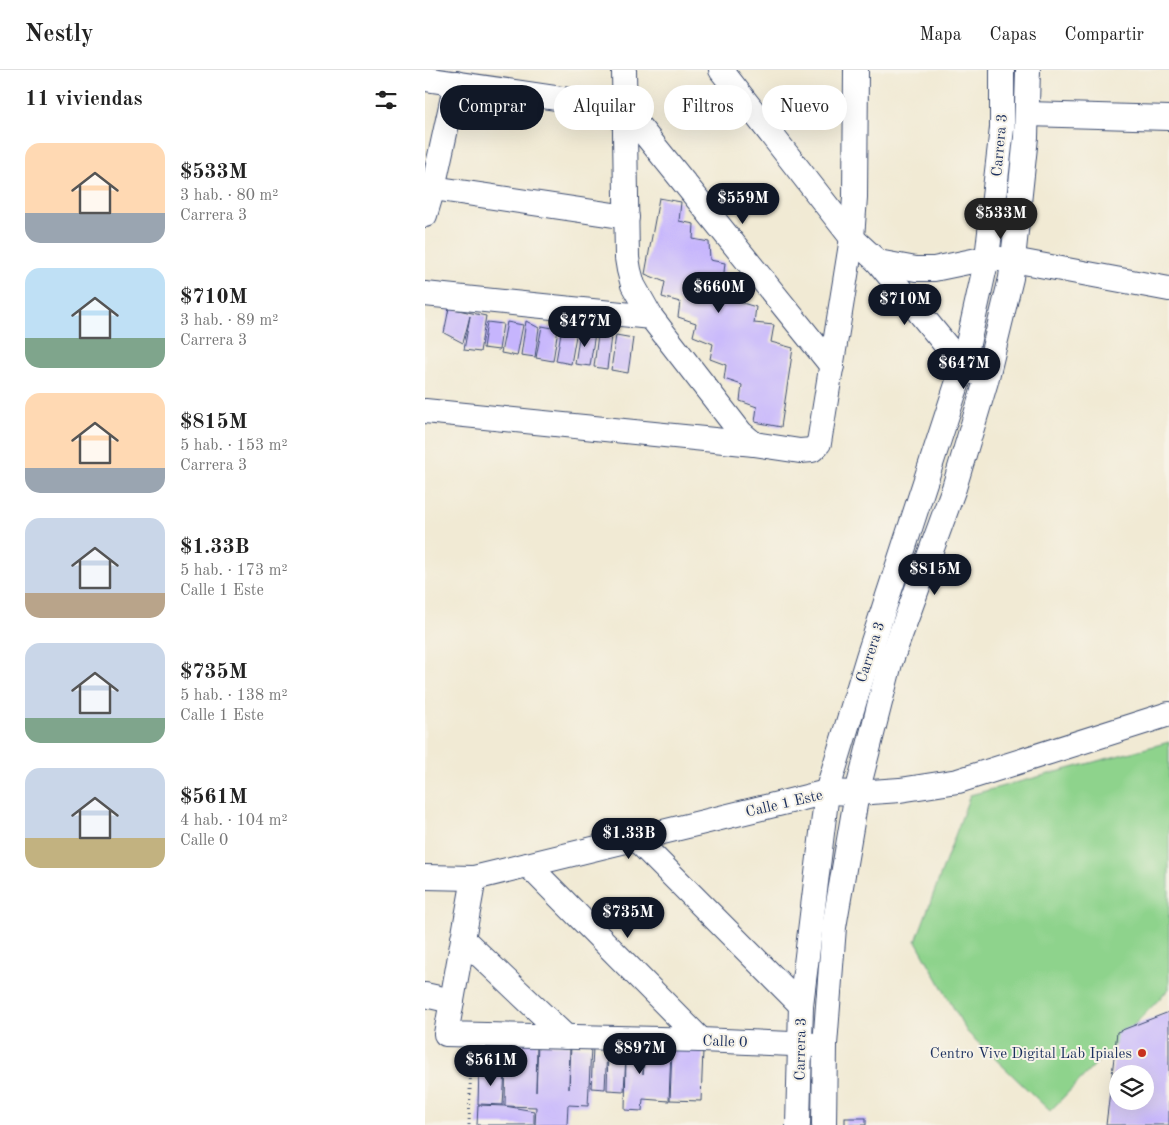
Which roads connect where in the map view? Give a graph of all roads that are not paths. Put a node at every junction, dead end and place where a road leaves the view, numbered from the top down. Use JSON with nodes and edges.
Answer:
{"nodes":[{"id":1,"x":625,"y":70,"type":"edge"},
{"id":2,"x":721,"y":70,"type":"edge"},
{"id":3,"x":856,"y":70,"type":"edge"},
{"id":4,"x":1002,"y":71,"type":"edge"},
{"id":5,"x":1028,"y":72,"type":"edge"},
{"id":6,"x":425,"y":79,"type":"edge"},
{"id":7,"x":456,"y":83,"type":"junction"},
{"id":8,"x":625,"y":85,"type":"edge"},
{"id":9,"x":554,"y":98,"type":"edge"},
{"id":10,"x":1027,"y":114,"type":"junction"},
{"id":11,"x":1169,"y":118,"type":"edge"},
{"id":12,"x":625,"y":130,"type":"edge"},
{"id":13,"x":642,"y":130,"type":"edge"},
{"id":14,"x":433,"y":188,"type":"junction"},
{"id":15,"x":425,"y":215,"type":"edge"},
{"id":16,"x":627,"y":217,"type":"junction"},
{"id":17,"x":851,"y":238,"type":"junction"},
{"id":18,"x":987,"y":258,"type":"junction"},
{"id":19,"x":1013,"y":260,"type":"junction"},
{"id":20,"x":878,"y":262,"type":"junction"},
{"id":21,"x":1169,"y":289,"type":"edge"},
{"id":22,"x":425,"y":294,"type":"edge"},
{"id":23,"x":651,"y":317,"type":"junction"},
{"id":24,"x":832,"y":366,"type":"junction"},
{"id":25,"x":963,"y":366,"type":"junction"},
{"id":26,"x":986,"y":381,"type":"junction"},
{"id":27,"x":425,"y":411,"type":"edge"},
{"id":28,"x":754,"y":444,"type":"junction"},
{"id":29,"x":1169,"y":714,"type":"edge"},
{"id":30,"x":827,"y":792,"type":"junction"},
{"id":31,"x":857,"y":794,"type":"junction"},
{"id":32,"x":635,"y":839,"type":"junction"},
{"id":33,"x":528,"y":865,"type":"junction"},
{"id":34,"x":425,"y":877,"type":"edge"},
{"id":35,"x":474,"y":878,"type":"junction"},
{"id":36,"x":463,"y":939,"type":"junction"},
{"id":37,"x":425,"y":995,"type":"edge"},
{"id":38,"x":452,"y":1001,"type":"junction"},
{"id":39,"x":801,"y":1005,"type":"junction"},
{"id":40,"x":566,"y":1037,"type":"junction"},
{"id":41,"x":701,"y":1040,"type":"junction"},
{"id":42,"x":801,"y":1044,"type":"junction"},
{"id":43,"x":825,"y":1046,"type":"junction"},
{"id":44,"x":798,"y":1125,"type":"edge"},
{"id":45,"x":823,"y":1125,"type":"edge"}],
"edges":[{"from":1,"to":8,"type":"street"},
{"from":2,"to":17,"type":"street"},
{"from":3,"to":17,"type":"street"},
{"from":4,"to":5,"type":"street"},
{"from":4,"to":18,"type":"street","name":"Carrera 3"},
{"from":5,"to":10,"type":"street","name":"Carrera 3"},
{"from":6,"to":7,"type":"street"},
{"from":7,"to":9,"type":"street"},
{"from":7,"to":14,"type":"street"},
{"from":10,"to":11,"type":"street"},
{"from":10,"to":19,"type":"street","name":"Carrera 3"},
{"from":12,"to":16,"type":"street"},
{"from":13,"to":24,"type":"street"},
{"from":14,"to":15,"type":"street"},
{"from":14,"to":16,"type":"street"},
{"from":16,"to":23,"type":"street"},
{"from":17,"to":20,"type":"street"},
{"from":17,"to":24,"type":"street"},
{"from":18,"to":19,"type":"street"},
{"from":18,"to":20,"type":"street"},
{"from":18,"to":25,"type":"street","name":"Carrera 3"},
{"from":19,"to":21,"type":"street"},
{"from":19,"to":26,"type":"street","name":"Carrera 3"},
{"from":20,"to":25,"type":"street"},
{"from":22,"to":23,"type":"street"},
{"from":23,"to":28,"type":"street"},
{"from":24,"to":28,"type":"street"},
{"from":25,"to":26,"type":"street"},
{"from":25,"to":30,"type":"street","name":"Carrera 3"},
{"from":26,"to":31,"type":"street","name":"Carrera 3"},
{"from":27,"to":28,"type":"street"},
{"from":29,"to":31,"type":"street","name":"Calle 1 Este"},
{"from":30,"to":31,"type":"street","name":"Calle 1 Este"},
{"from":30,"to":32,"type":"street","name":"Calle 1 Este"},
{"from":30,"to":39,"type":"street","name":"Carrera 3"},
{"from":31,"to":43,"type":"street","name":"Carrera 3"},
{"from":32,"to":33,"type":"street","name":"Calle 1 Este"},
{"from":32,"to":39,"type":"street"},
{"from":33,"to":35,"type":"street","name":"Calle 1 Este"},
{"from":33,"to":41,"type":"street"},
{"from":34,"to":35,"type":"street","name":"Calle 1 Este"},
{"from":35,"to":36,"type":"street"},
{"from":36,"to":38,"type":"street"},
{"from":36,"to":40,"type":"street"},
{"from":37,"to":38,"type":"street"},
{"from":38,"to":40,"type":"street","name":"Calle 0"},
{"from":39,"to":42,"type":"street","name":"Carrera 3"},
{"from":40,"to":41,"type":"street","name":"Calle 0"},
{"from":41,"to":42,"type":"street","name":"Calle 0"},
{"from":42,"to":43,"type":"street","name":"Calle 0"},
{"from":42,"to":44,"type":"street","name":"Carrera 3"},
{"from":43,"to":45,"type":"street","name":"Carrera 3"}]}
